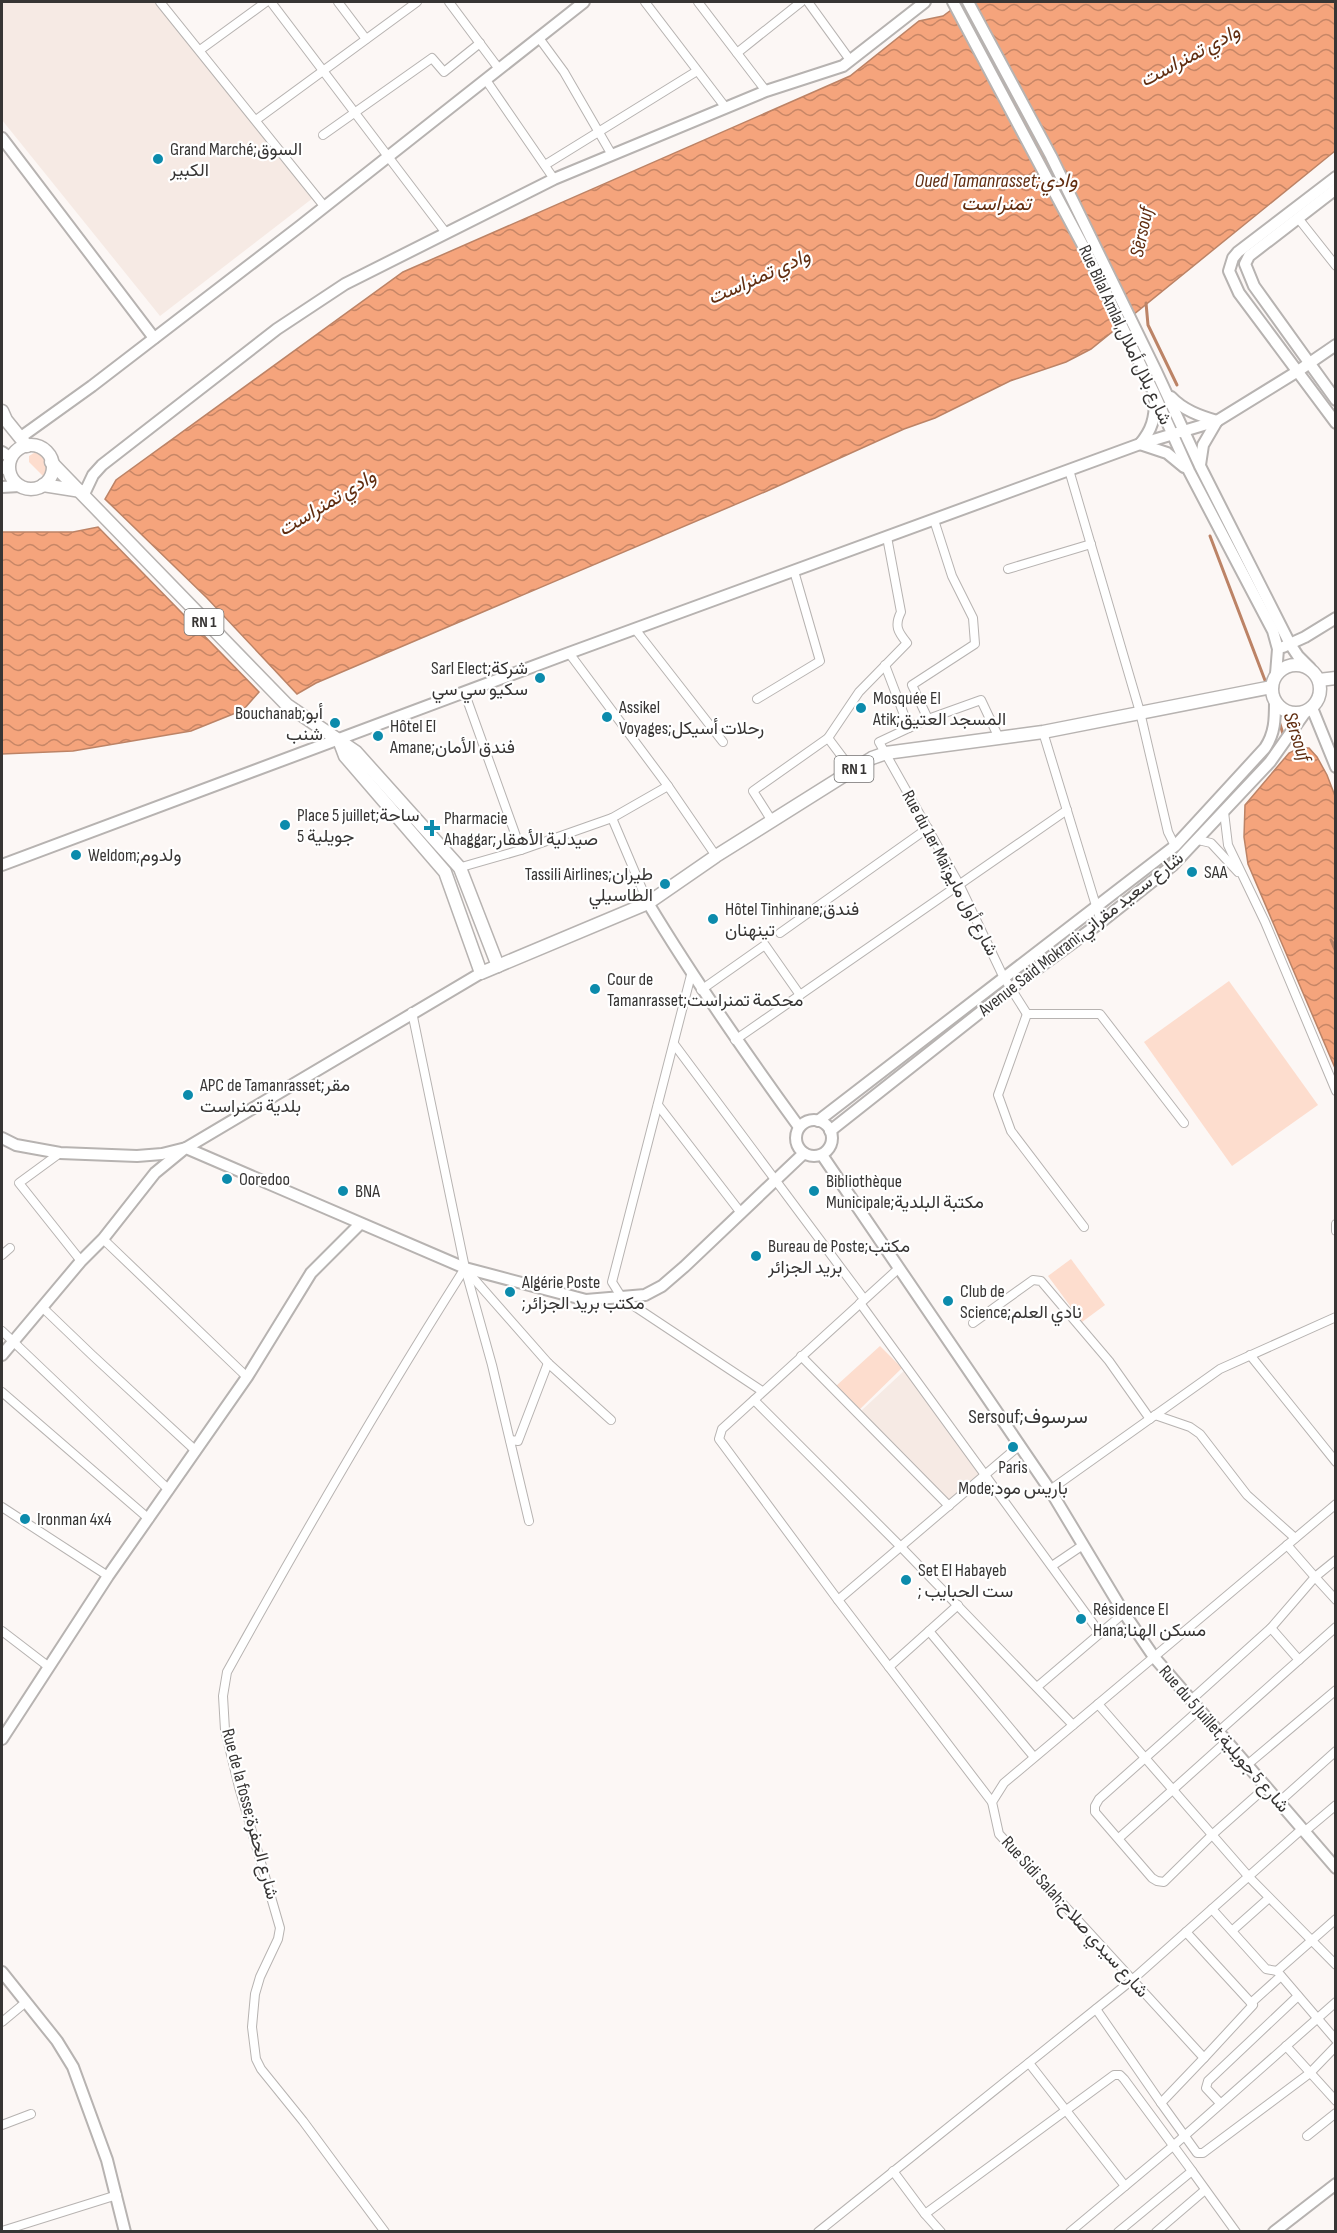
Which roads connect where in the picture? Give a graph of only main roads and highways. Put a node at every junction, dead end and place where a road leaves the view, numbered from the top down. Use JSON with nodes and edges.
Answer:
{"nodes":[{"id":1,"x":3,"y":417,"type":"edge"},
{"id":2,"x":24,"y":441,"type":"junction"},
{"id":3,"x":6,"y":460,"type":"edge"},
{"id":4,"x":51,"y":462,"type":"junction"},
{"id":5,"x":44,"y":485,"type":"junction"},
{"id":6,"x":82,"y":492,"type":"junction"},
{"id":7,"x":1335,"y":678,"type":"edge"},
{"id":8,"x":1319,"y":680,"type":"junction"},
{"id":9,"x":1272,"y":687,"type":"junction"},
{"id":10,"x":338,"y":740,"type":"junction"},
{"id":11,"x":498,"y":966,"type":"junction"}],
"edges":[{"from":1,"to":2,"type":"main road"},
{"from":2,"to":3,"type":"main road"},
{"from":2,"to":4,"type":"main road"},
{"from":3,"to":5,"type":"main road"},
{"from":4,"to":5,"type":"main road"},
{"from":4,"to":6,"type":"main road","number":"RN 1"},
{"from":5,"to":6,"type":"main road"},
{"from":6,"to":10,"type":"main road","number":"RN 1"},
{"from":7,"to":8,"type":"main road"},
{"from":8,"to":9,"type":"main road"},
{"from":8,"to":9,"type":"main road"},
{"from":9,"to":11,"type":"main road","number":"RN 1"},
{"from":10,"to":11,"type":"main road","number":"RN 1"},
{"from":10,"to":11,"type":"main road","number":"RN 1"}]}
